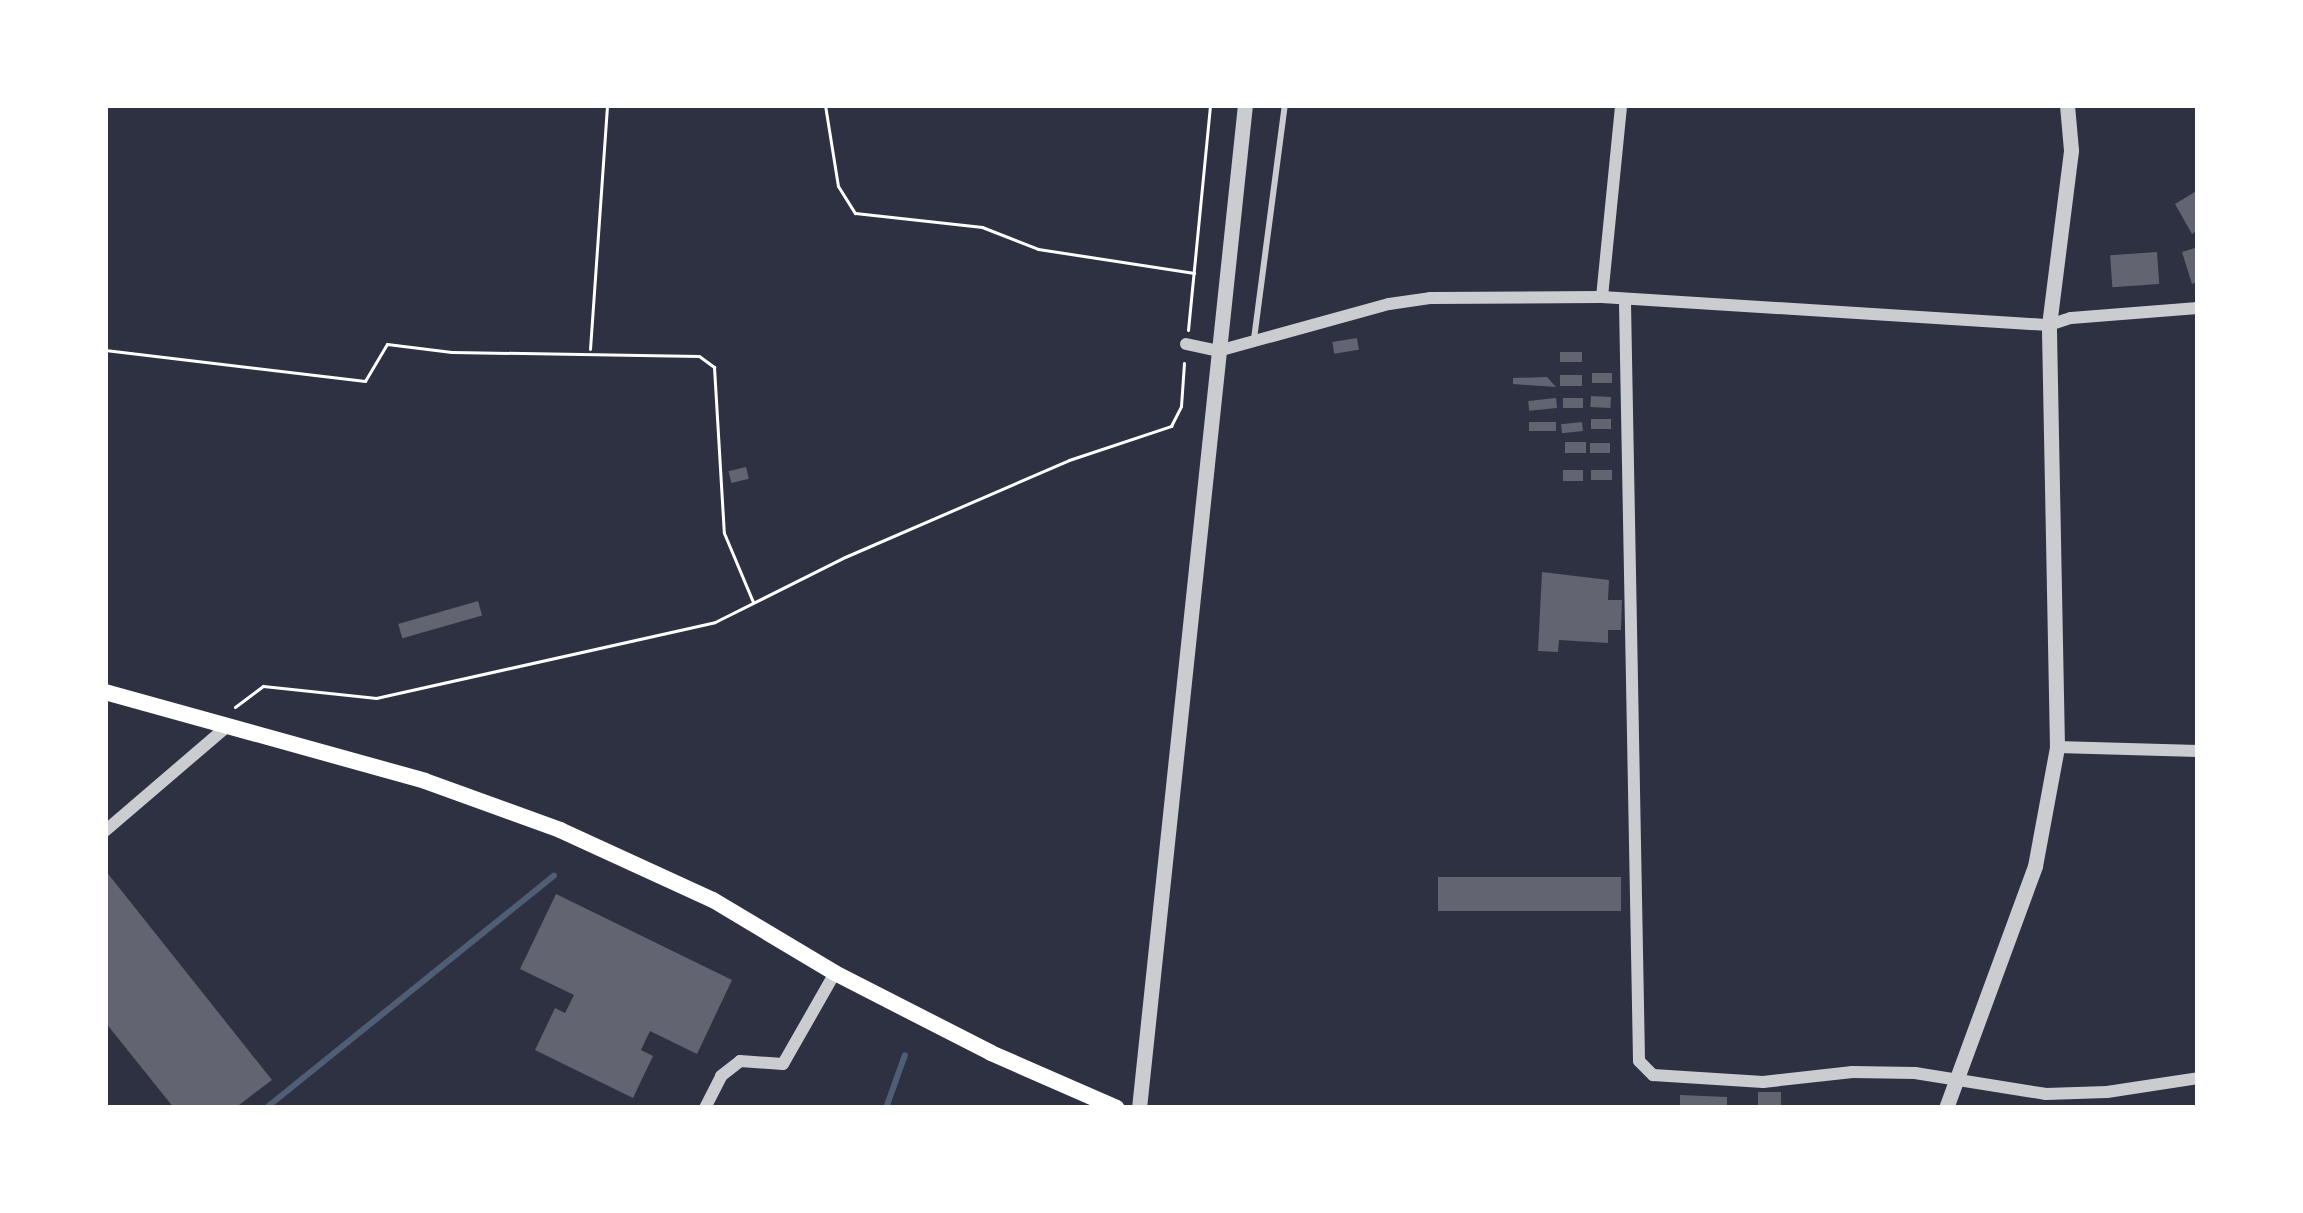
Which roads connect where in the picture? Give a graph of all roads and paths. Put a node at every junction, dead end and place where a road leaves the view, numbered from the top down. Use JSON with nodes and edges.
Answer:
{"nodes":[{"id":1,"x":607,"y":105,"type":"edge"},
{"id":2,"x":825,"y":105,"type":"edge"},
{"id":3,"x":1210,"y":105,"type":"edge"},
{"id":4,"x":1246,"y":105,"type":"edge"},
{"id":5,"x":1285,"y":105,"type":"edge"},
{"id":6,"x":1621,"y":105,"type":"edge"},
{"id":7,"x":2067,"y":105,"type":"edge"},
{"id":8,"x":1194,"y":273,"type":"junction"},
{"id":9,"x":1602,"y":297,"type":"junction"},
{"id":10,"x":1625,"y":303,"type":"junction"},
{"id":11,"x":2198,"y":308,"type":"edge"},
{"id":12,"x":2049,"y":325,"type":"junction"},
{"id":13,"x":1253,"y":343,"type":"junction"},
{"id":14,"x":1186,"y":344,"type":"junction"},
{"id":15,"x":105,"y":350,"type":"edge"},
{"id":16,"x":590,"y":350,"type":"junction"},
{"id":17,"x":1218,"y":351,"type":"junction"},
{"id":18,"x":754,"y":603,"type":"junction"},
{"id":19,"x":105,"y":692,"type":"edge"},
{"id":20,"x":224,"y":729,"type":"junction"},
{"id":21,"x":2057,"y":747,"type":"junction"},
{"id":22,"x":2198,"y":751,"type":"edge"},
{"id":23,"x":105,"y":831,"type":"edge"},
{"id":24,"x":835,"y":973,"type":"junction"},
{"id":25,"x":2198,"y":1078,"type":"edge"},
{"id":26,"x":1955,"y":1082,"type":"junction"},
{"id":27,"x":705,"y":1108,"type":"edge"},
{"id":28,"x":1117,"y":1108,"type":"edge"},
{"id":29,"x":1139,"y":1108,"type":"edge"},
{"id":30,"x":1946,"y":1108,"type":"edge"}],
"edges":[{"from":1,"to":16,"type":"path"},
{"from":2,"to":8,"type":"path"},
{"from":3,"to":8,"type":"path"},
{"from":4,"to":17,"type":"street"},
{"from":5,"to":13,"type":"lane"},
{"from":6,"to":9,"type":"street"},
{"from":7,"to":12,"type":"street"},
{"from":8,"to":14,"type":"path"},
{"from":9,"to":10,"type":"street"},
{"from":9,"to":13,"type":"street"},
{"from":10,"to":12,"type":"street"},
{"from":10,"to":26,"type":"street"},
{"from":11,"to":12,"type":"street"},
{"from":12,"to":21,"type":"street"},
{"from":13,"to":17,"type":"street"},
{"from":14,"to":17,"type":"street"},
{"from":14,"to":18,"type":"path"},
{"from":15,"to":16,"type":"path"},
{"from":16,"to":18,"type":"path"},
{"from":17,"to":29,"type":"street"},
{"from":18,"to":20,"type":"path"},
{"from":19,"to":20,"type":"main road"},
{"from":20,"to":23,"type":"street"},
{"from":20,"to":24,"type":"main road"},
{"from":21,"to":22,"type":"street"},
{"from":21,"to":26,"type":"street"},
{"from":24,"to":27,"type":"street"},
{"from":24,"to":28,"type":"main road"},
{"from":25,"to":26,"type":"street"},
{"from":26,"to":30,"type":"street"}]}
